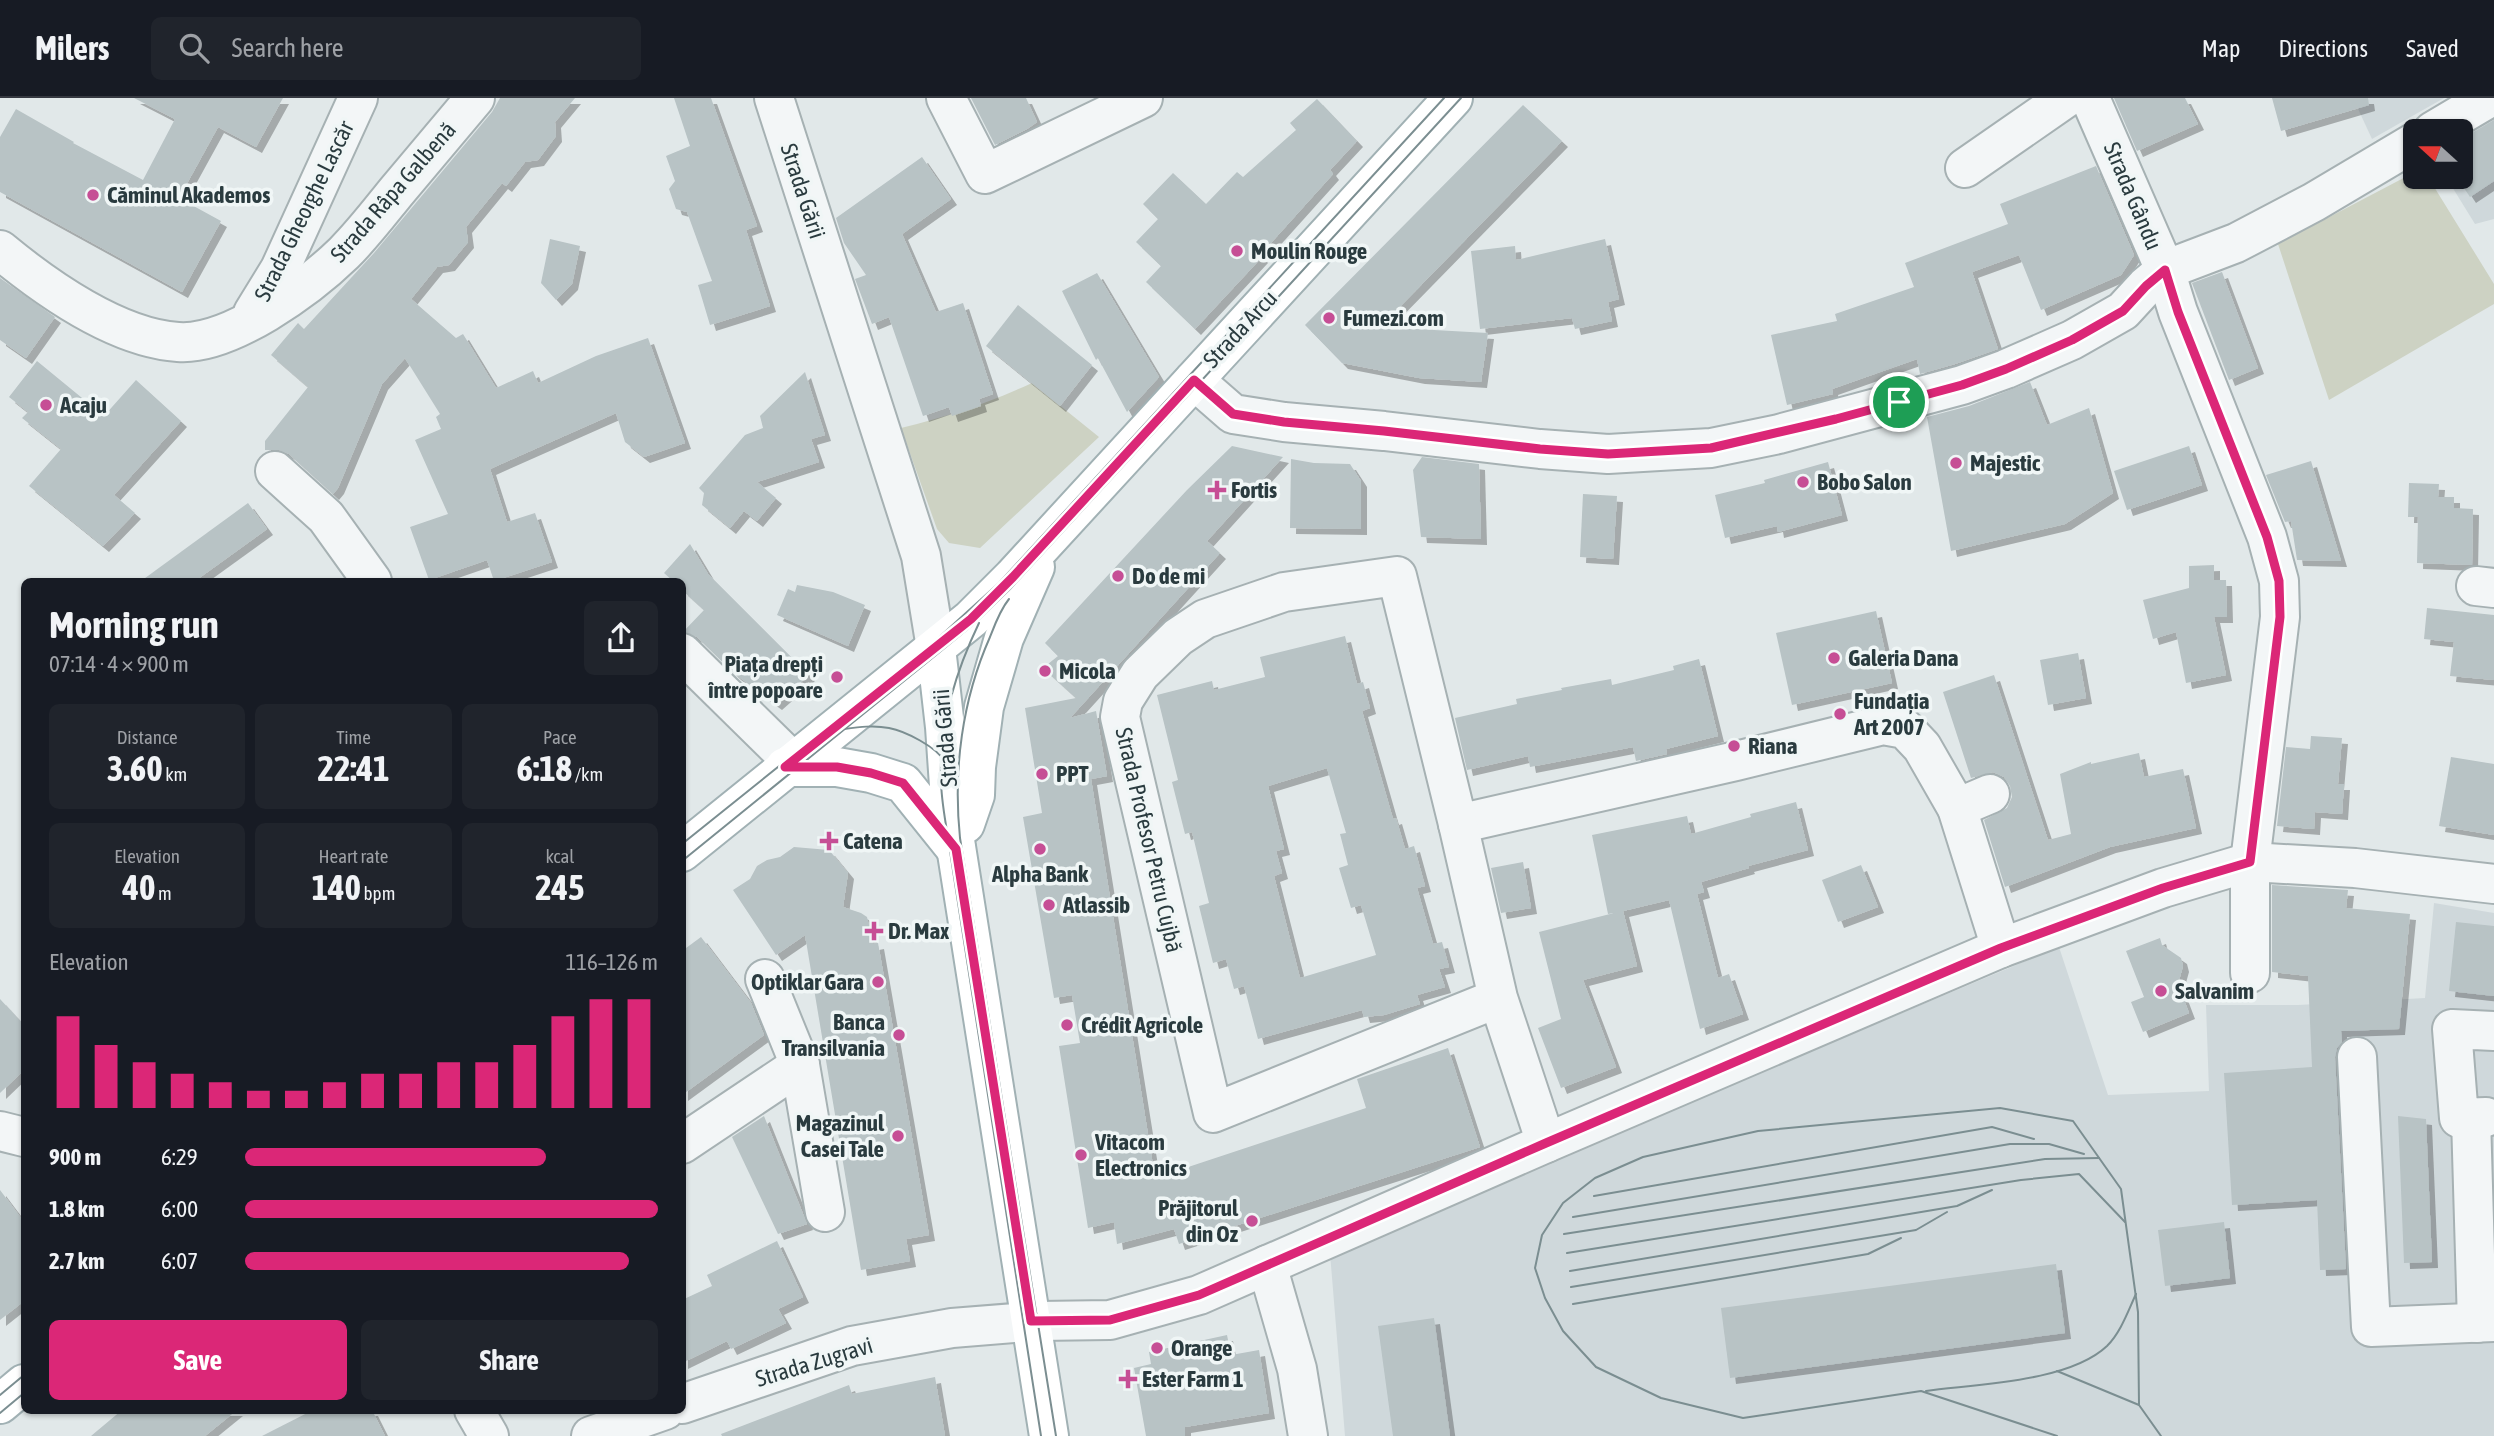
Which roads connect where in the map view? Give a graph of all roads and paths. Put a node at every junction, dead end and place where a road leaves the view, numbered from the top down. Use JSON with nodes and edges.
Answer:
{"nodes":[{"id":1,"x":358,"y":98,"type":"edge"},
{"id":2,"x":475,"y":98,"type":"edge"},
{"id":3,"x":774,"y":98,"type":"edge"},
{"id":4,"x":946,"y":98,"type":"edge"},
{"id":5,"x":1143,"y":98,"type":"edge"},
{"id":6,"x":1453,"y":98,"type":"edge"},
{"id":7,"x":2066,"y":98,"type":"edge"},
{"id":8,"x":2090,"y":98,"type":"edge"},
{"id":9,"x":2489,"y":98,"type":"edge"},
{"id":10,"x":2453,"y":119,"type":"edge"},
{"id":11,"x":2403,"y":149,"type":"edge"},
{"id":12,"x":333,"y":155,"type":"junction"},
{"id":13,"x":1965,"y":169,"type":"dead end"},
{"id":14,"x":370,"y":224,"type":"junction"},
{"id":15,"x":0,"y":250,"type":"edge"},
{"id":16,"x":2165,"y":270,"type":"junction"},
{"id":17,"x":248,"y":323,"type":"junction"},
{"id":18,"x":1194,"y":380,"type":"junction"},
{"id":19,"x":275,"y":471,"type":"dead end"},
{"id":20,"x":1044,"y":541,"type":"junction"},
{"id":21,"x":370,"y":578,"type":"edge"},
{"id":22,"x":936,"y":648,"type":"junction"},
{"id":23,"x":686,"y":657,"type":"edge"},
{"id":24,"x":789,"y":764,"type":"junction"},
{"id":25,"x":1458,"y":824,"type":"junction"},
{"id":26,"x":686,"y":849,"type":"edge"},
{"id":27,"x":956,"y":849,"type":"junction"},
{"id":28,"x":2250,"y":862,"type":"junction"},
{"id":29,"x":2494,"y":884,"type":"edge"},
{"id":30,"x":2001,"y":948,"type":"junction"},
{"id":31,"x":2250,"y":974,"type":"dead end"},
{"id":32,"x":765,"y":979,"type":"dead end"},
{"id":33,"x":1498,"y":998,"type":"junction"},
{"id":34,"x":2494,"y":1031,"type":"edge"},
{"id":35,"x":2357,"y":1057,"type":"dead end"},
{"id":36,"x":800,"y":1065,"type":"junction"},
{"id":37,"x":2482,"y":1117,"type":"edge"},
{"id":38,"x":0,"y":1131,"type":"edge"},
{"id":39,"x":21,"y":1136,"type":"edge"},
{"id":40,"x":686,"y":1141,"type":"edge"},
{"id":41,"x":1546,"y":1143,"type":"junction"},
{"id":42,"x":825,"y":1212,"type":"dead end"},
{"id":43,"x":1267,"y":1265,"type":"junction"},
{"id":44,"x":1031,"y":1321,"type":"junction"},
{"id":45,"x":2485,"y":1322,"type":"edge"},
{"id":46,"x":21,"y":1386,"type":"edge"},
{"id":47,"x":686,"y":1403,"type":"edge"},
{"id":48,"x":0,"y":1404,"type":"edge"},
{"id":49,"x":476,"y":1414,"type":"edge"},
{"id":50,"x":654,"y":1414,"type":"edge"},
{"id":51,"x":489,"y":1436,"type":"edge"},
{"id":52,"x":591,"y":1436,"type":"edge"},
{"id":53,"x":1049,"y":1436,"type":"edge"},
{"id":54,"x":1308,"y":1436,"type":"edge"}],
"edges":[{"from":1,"to":12,"type":"street","name":"Strada Gheorghe Lascăr"},
{"from":2,"to":14,"type":"street","name":"Strada Râpa Galbenă"},
{"from":3,"to":22,"type":"street","name":"Strada Gării"},
{"from":4,"to":5,"type":"street"},
{"from":6,"to":18,"type":"main road","name":"Strada Arcu"},
{"from":7,"to":13,"type":"street"},
{"from":8,"to":16,"type":"street","name":"Strada Gându"},
{"from":9,"to":10,"type":"street"},
{"from":11,"to":16,"type":"street"},
{"from":12,"to":14,"type":"street"},
{"from":12,"to":17,"type":"street","name":"Strada Gheorghe Lascăr"},
{"from":14,"to":17,"type":"street","name":"Strada Râpa Galbenă"},
{"from":15,"to":17,"type":"street","name":"Strada Râpa Galbenă"},
{"from":16,"to":18,"type":"street"},
{"from":16,"to":28,"type":"street","name":"Strada Gându"},
{"from":18,"to":20,"type":"main road","name":"Strada Arcu"},
{"from":19,"to":21,"type":"street"},
{"from":20,"to":22,"type":"main road","name":"Strada Arcu"},
{"from":20,"to":27,"type":"main road"},
{"from":22,"to":24,"type":"main road","name":"Strada Arcu"},
{"from":22,"to":27,"type":"main road","name":"Strada Gării"},
{"from":23,"to":24,"type":"street"},
{"from":24,"to":26,"type":"main road","name":"Strada Arcu"},
{"from":24,"to":27,"type":"main road"},
{"from":25,"to":30,"type":"street"},
{"from":25,"to":33,"type":"street","name":"Strada Profesor Petru Cujbă"},
{"from":25,"to":33,"type":"street","name":"Strada Profesor Petru Cujbă"},
{"from":27,"to":44,"type":"main road","name":"Strada Gării"},
{"from":28,"to":29,"type":"street","name":"Strada Zugravi"},
{"from":28,"to":30,"type":"street","name":"Strada Zugravi"},
{"from":28,"to":31,"type":"street","name":"Strada Gându"},
{"from":30,"to":41,"type":"street","name":"Strada Zugravi"},
{"from":32,"to":36,"type":"street"},
{"from":33,"to":41,"type":"street","name":"Strada Profesor Petru Cujbă"},
{"from":34,"to":37,"type":"street"},
{"from":35,"to":45,"type":"street"},
{"from":36,"to":40,"type":"street"},
{"from":36,"to":42,"type":"street"},
{"from":37,"to":45,"type":"street"},
{"from":38,"to":39,"type":"street"},
{"from":41,"to":43,"type":"street","name":"Strada Zugravi"},
{"from":43,"to":44,"type":"street","name":"Strada Zugravi"},
{"from":43,"to":54,"type":"street"},
{"from":44,"to":47,"type":"street","name":"Strada Zugravi"},
{"from":44,"to":53,"type":"main road","name":"Strada Gării"},
{"from":46,"to":48,"type":"main road"},
{"from":49,"to":51,"type":"street"},
{"from":50,"to":52,"type":"street"}]}
